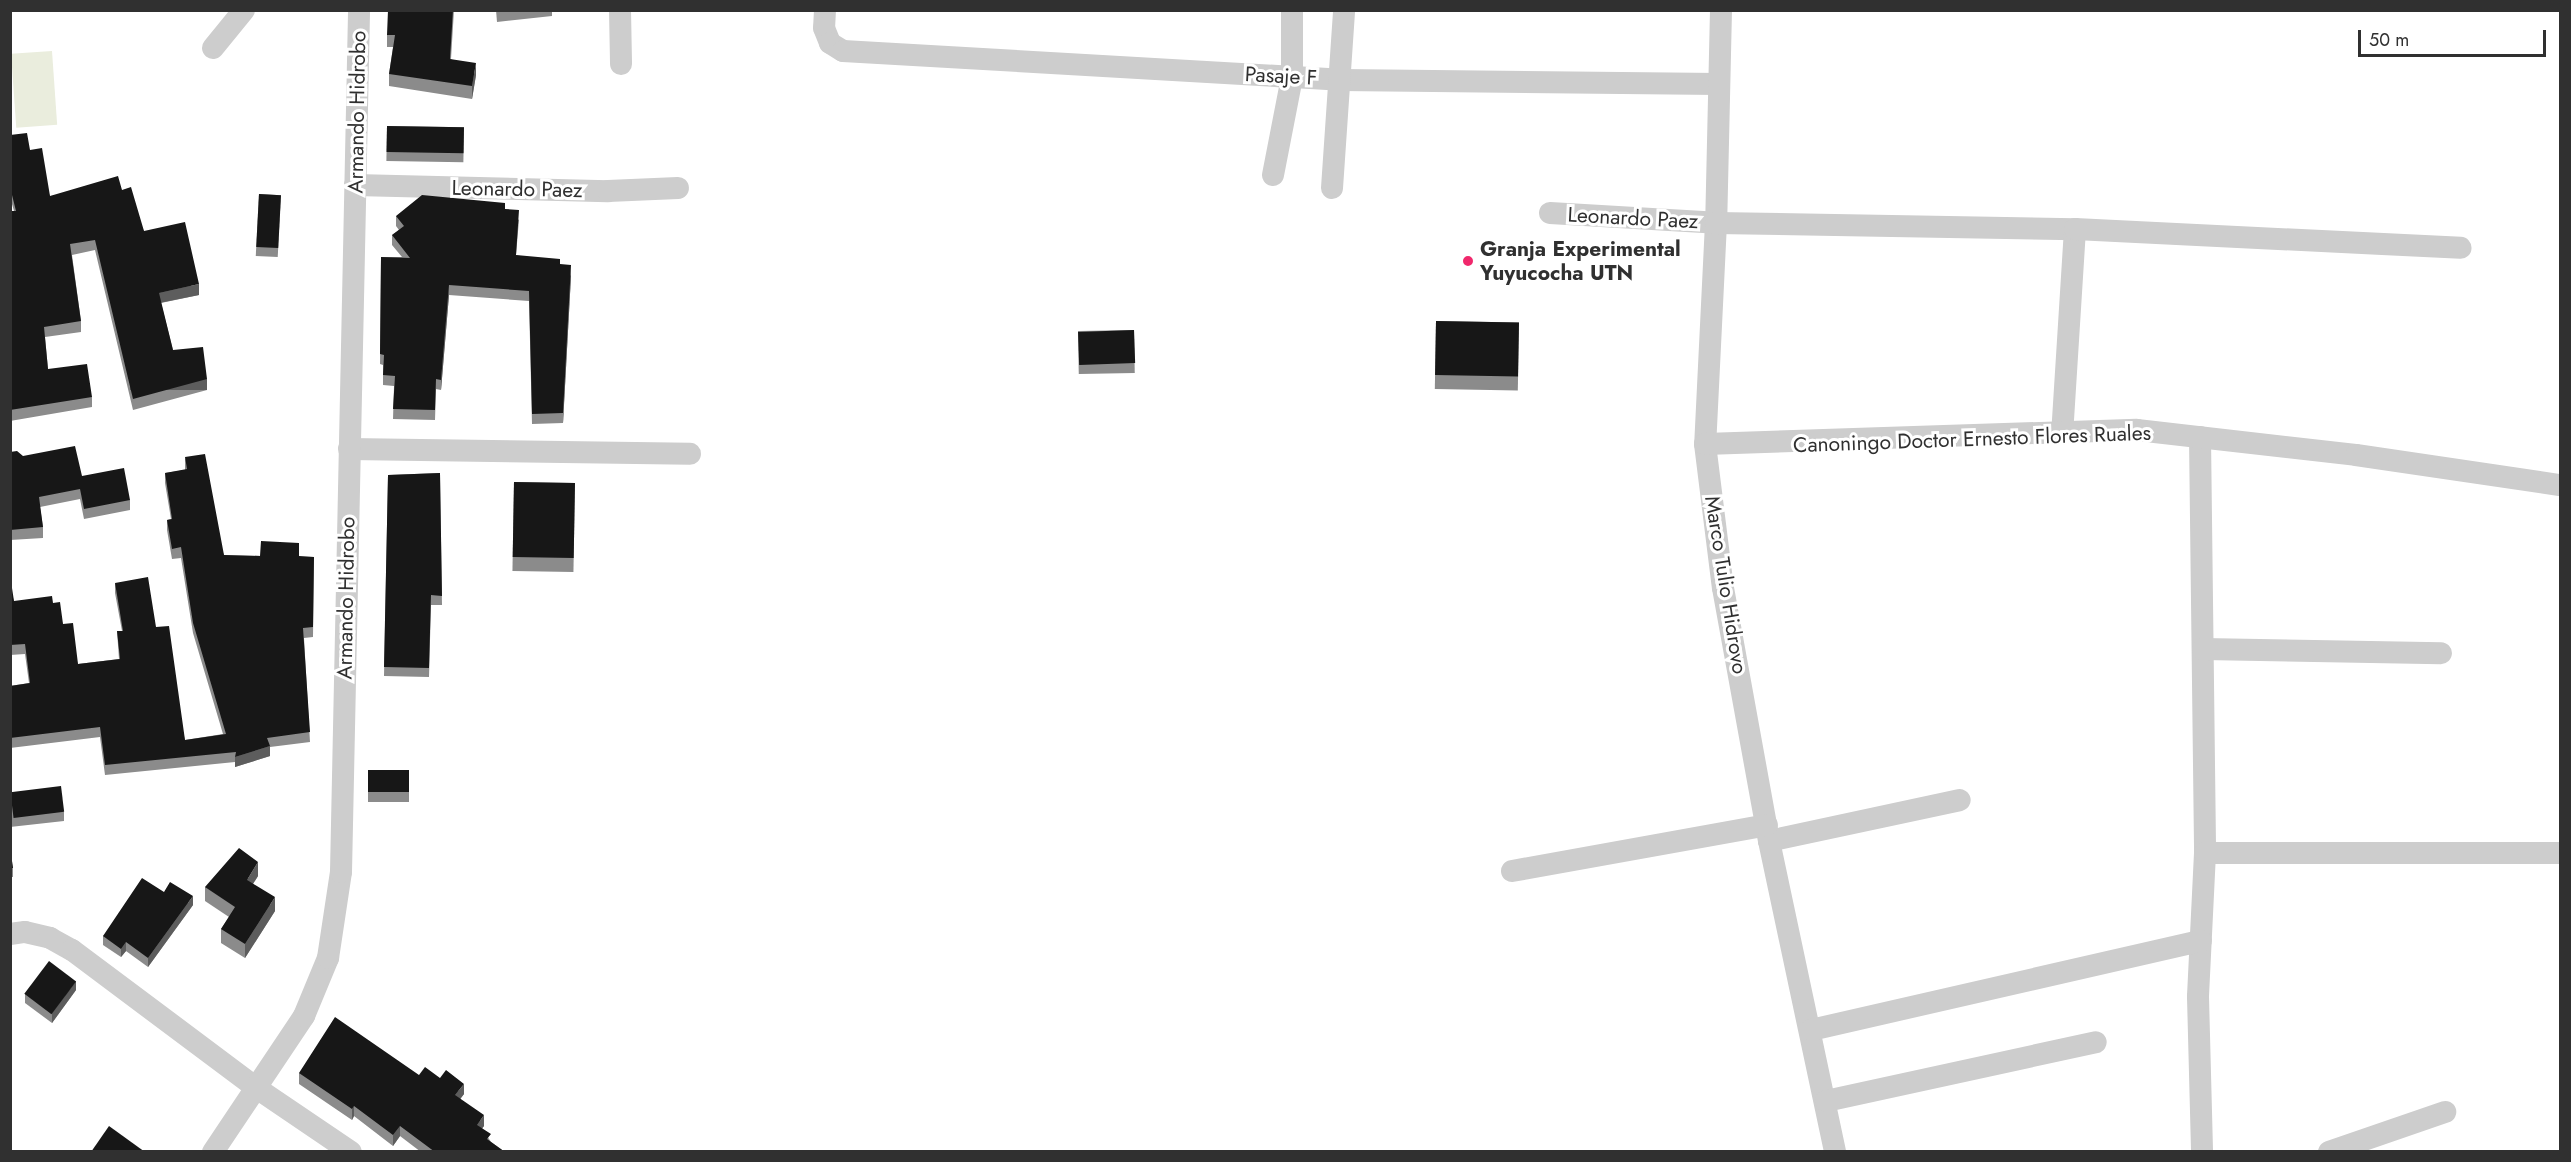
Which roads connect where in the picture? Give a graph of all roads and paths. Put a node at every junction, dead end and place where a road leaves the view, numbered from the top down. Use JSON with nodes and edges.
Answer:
{"nodes":[{"id":1,"x":244,"y":10,"type":"edge"},
{"id":2,"x":359,"y":10,"type":"edge"},
{"id":3,"x":620,"y":10,"type":"edge"},
{"id":4,"x":825,"y":10,"type":"edge"},
{"id":5,"x":1292,"y":10,"type":"edge"},
{"id":6,"x":1344,"y":10,"type":"edge"},
{"id":7,"x":1721,"y":10,"type":"edge"},
{"id":8,"x":213,"y":48,"type":"dead end"},
{"id":9,"x":621,"y":64,"type":"dead end"},
{"id":10,"x":1292,"y":77,"type":"junction"},
{"id":11,"x":1340,"y":80,"type":"junction"},
{"id":12,"x":1719,"y":84,"type":"junction"},
{"id":13,"x":1273,"y":175,"type":"dead end"},
{"id":14,"x":355,"y":185,"type":"junction"},
{"id":15,"x":678,"y":188,"type":"dead end"},
{"id":16,"x":1332,"y":188,"type":"dead end"},
{"id":17,"x":1550,"y":213,"type":"dead end"},
{"id":18,"x":1716,"y":223,"type":"junction"},
{"id":19,"x":2075,"y":229,"type":"junction"},
{"id":20,"x":2461,"y":248,"type":"dead end"},
{"id":21,"x":2062,"y":433,"type":"junction"},
{"id":22,"x":2200,"y":437,"type":"junction"},
{"id":23,"x":1705,"y":444,"type":"junction"},
{"id":24,"x":349,"y":449,"type":"junction"},
{"id":25,"x":690,"y":454,"type":"dead end"},
{"id":26,"x":2560,"y":484,"type":"edge"},
{"id":27,"x":2204,"y":649,"type":"junction"},
{"id":28,"x":2441,"y":653,"type":"dead end"},
{"id":29,"x":1960,"y":800,"type":"dead end"},
{"id":30,"x":1768,"y":833,"type":"junction"},
{"id":31,"x":2205,"y":853,"type":"junction"},
{"id":32,"x":2560,"y":853,"type":"edge"},
{"id":33,"x":1512,"y":871,"type":"dead end"},
{"id":34,"x":10,"y":934,"type":"edge"},
{"id":35,"x":2201,"y":941,"type":"junction"},
{"id":36,"x":1811,"y":1030,"type":"junction"},
{"id":37,"x":2096,"y":1042,"type":"dead end"},
{"id":38,"x":258,"y":1089,"type":"junction"},
{"id":39,"x":1826,"y":1101,"type":"junction"},
{"id":40,"x":2445,"y":1112,"type":"dead end"},
{"id":41,"x":213,"y":1152,"type":"edge"},
{"id":42,"x":351,"y":1152,"type":"edge"},
{"id":43,"x":1835,"y":1152,"type":"edge"},
{"id":44,"x":2202,"y":1152,"type":"edge"},
{"id":45,"x":2329,"y":1152,"type":"edge"}],
"edges":[{"from":1,"to":8,"type":"street"},
{"from":2,"to":14,"type":"street","name":"Armando Hidrobo"},
{"from":3,"to":9,"type":"street"},
{"from":4,"to":10,"type":"street","name":"Pasaje F"},
{"from":5,"to":10,"type":"street"},
{"from":6,"to":11,"type":"street"},
{"from":7,"to":12,"type":"street","name":"Marco Tulio Hidrovo"},
{"from":10,"to":11,"type":"street","name":"Pasaje F"},
{"from":10,"to":13,"type":"street"},
{"from":11,"to":12,"type":"street","name":"Pasaje F"},
{"from":11,"to":16,"type":"street"},
{"from":12,"to":18,"type":"street","name":"Marco Tulio Hidrovo"},
{"from":14,"to":15,"type":"street","name":"Leonardo Paez"},
{"from":14,"to":24,"type":"street","name":"Armando Hidrobo"},
{"from":17,"to":18,"type":"street","name":"Leonardo Paez"},
{"from":18,"to":19,"type":"street","name":"Leonardo Paez"},
{"from":18,"to":23,"type":"street","name":"Marco Tulio Hidrovo"},
{"from":19,"to":20,"type":"street","name":"Leonardo Paez"},
{"from":19,"to":21,"type":"street"},
{"from":21,"to":22,"type":"street","name":"Canoningo Doctor Ernesto Flores Ruales"},
{"from":21,"to":23,"type":"street","name":"Canoningo Doctor Ernesto Flores Ruales"},
{"from":22,"to":26,"type":"street","name":"Canoningo Doctor Ernesto Flores Ruales"},
{"from":22,"to":27,"type":"street"},
{"from":23,"to":30,"type":"street","name":"Marco Tulio Hidrovo"},
{"from":24,"to":25,"type":"street"},
{"from":24,"to":38,"type":"street","name":"Armando Hidrobo"},
{"from":27,"to":28,"type":"street"},
{"from":27,"to":31,"type":"street"},
{"from":29,"to":30,"type":"street"},
{"from":30,"to":33,"type":"street"},
{"from":30,"to":36,"type":"street","name":"Marco Tulio Hidrovo"},
{"from":31,"to":32,"type":"street"},
{"from":31,"to":35,"type":"street"},
{"from":34,"to":38,"type":"street"},
{"from":35,"to":36,"type":"street"},
{"from":35,"to":44,"type":"street"},
{"from":36,"to":39,"type":"street","name":"Marco Tulio Hidrovo"},
{"from":37,"to":39,"type":"street"},
{"from":38,"to":41,"type":"street","name":"Armando Hidrobo"},
{"from":38,"to":42,"type":"street"},
{"from":39,"to":43,"type":"street","name":"Marco Tulio Hidrovo"},
{"from":40,"to":45,"type":"street"}]}
